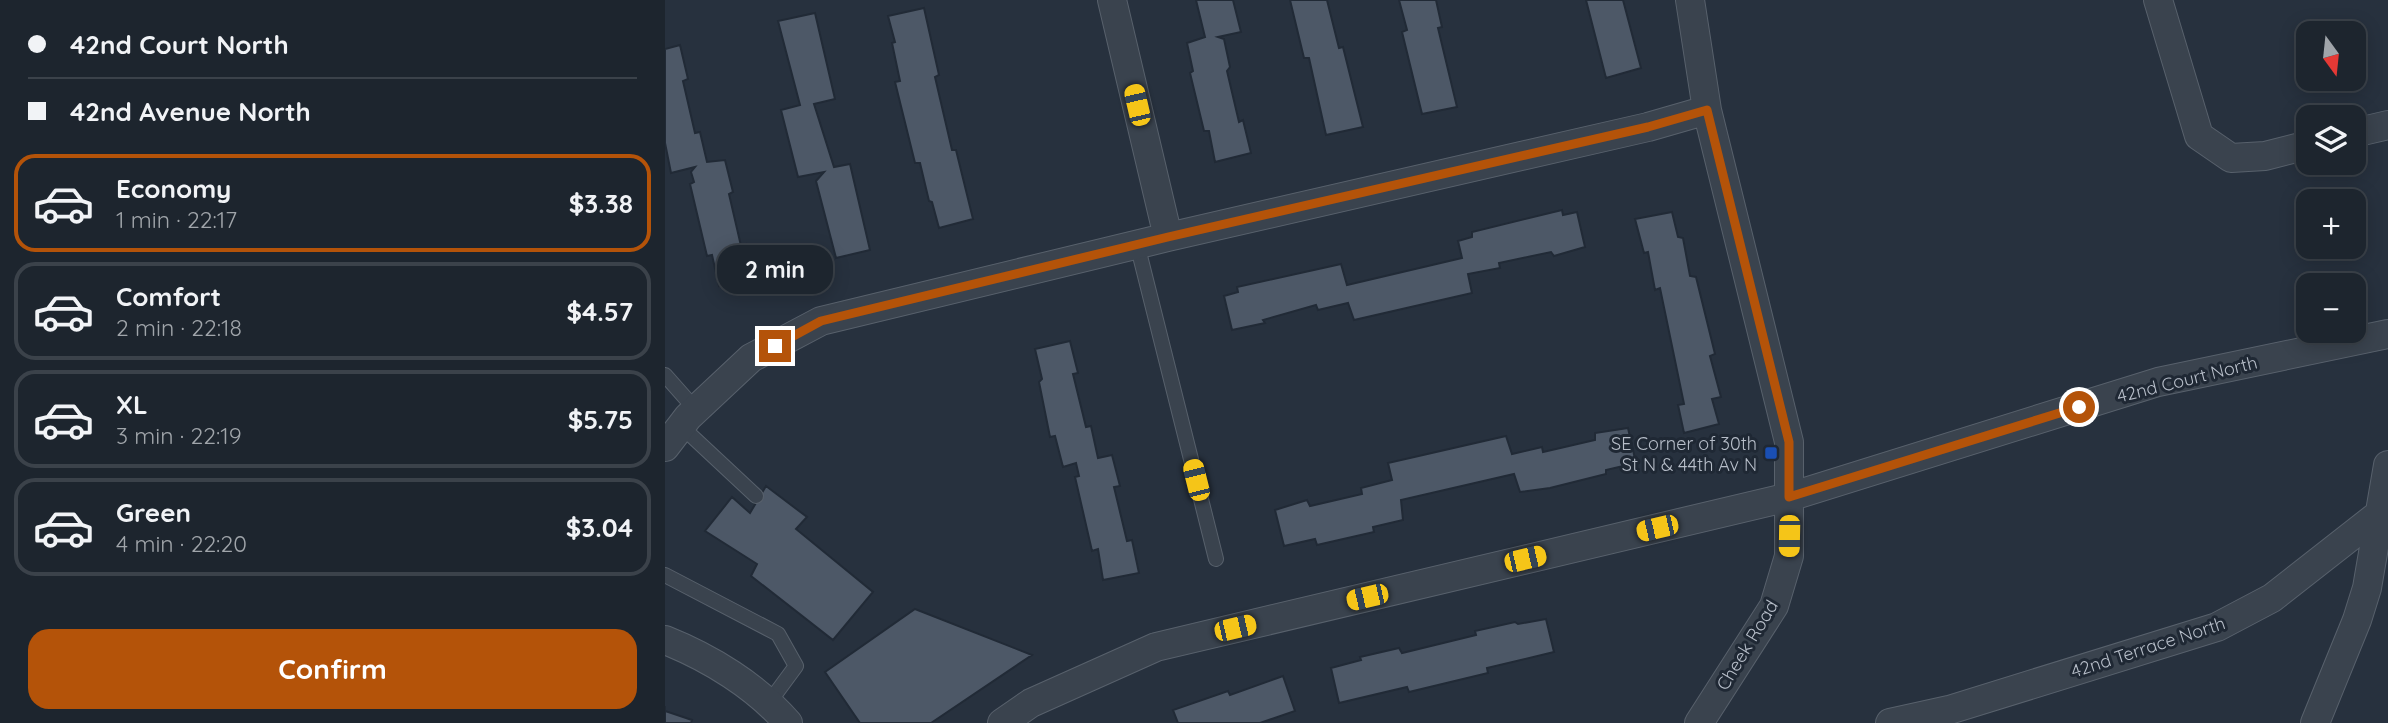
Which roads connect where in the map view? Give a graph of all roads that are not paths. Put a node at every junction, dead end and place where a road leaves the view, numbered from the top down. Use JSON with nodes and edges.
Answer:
{"nodes":[{"id":1,"x":1112,"y":0,"type":"edge"},
{"id":2,"x":1690,"y":0,"type":"edge"},
{"id":3,"x":2158,"y":0,"type":"edge"},
{"id":4,"x":1707,"y":110,"type":"junction"},
{"id":5,"x":2388,"y":125,"type":"edge"},
{"id":6,"x":2366,"y":131,"type":"edge"},
{"id":7,"x":2296,"y":148,"type":"edge"},
{"id":8,"x":1168,"y":237,"type":"junction"},
{"id":9,"x":1137,"y":244,"type":"junction"},
{"id":10,"x":2388,"y":334,"type":"edge"},
{"id":11,"x":665,"y":375,"type":"edge"},
{"id":12,"x":681,"y":428,"type":"edge"},
{"id":13,"x":2388,"y":465,"type":"edge"},
{"id":14,"x":756,"y":496,"type":"dead end"},
{"id":15,"x":1789,"y":497,"type":"junction"},
{"id":16,"x":2378,"y":515,"type":"junction"},
{"id":17,"x":1216,"y":559,"type":"dead end"},
{"id":18,"x":665,"y":575,"type":"edge"},
{"id":19,"x":665,"y":640,"type":"edge"},
{"id":20,"x":768,"y":704,"type":"junction"},
{"id":21,"x":788,"y":723,"type":"edge"},
{"id":22,"x":1002,"y":723,"type":"edge"},
{"id":23,"x":1699,"y":723,"type":"edge"},
{"id":24,"x":1890,"y":723,"type":"edge"},
{"id":25,"x":2315,"y":723,"type":"edge"}],
"edges":[{"from":1,"to":8,"type":"street"},
{"from":2,"to":4,"type":"street","name":"Cheek Road"},
{"from":3,"to":7,"type":"street"},
{"from":4,"to":8,"type":"street"},
{"from":4,"to":15,"type":"street","name":"Cheek Road"},
{"from":5,"to":6,"type":"street"},
{"from":8,"to":9,"type":"street"},
{"from":9,"to":12,"type":"street"},
{"from":9,"to":17,"type":"lane"},
{"from":10,"to":15,"type":"street","name":"42nd Court North"},
{"from":11,"to":12,"type":"lane"},
{"from":12,"to":14,"type":"lane"},
{"from":13,"to":16,"type":"street"},
{"from":15,"to":22,"type":"street","name":"42nd Court North"},
{"from":15,"to":23,"type":"street","name":"Cheek Road"},
{"from":16,"to":24,"type":"street","name":"42nd Terrace North"},
{"from":16,"to":25,"type":"street"},
{"from":18,"to":20,"type":"lane"},
{"from":19,"to":20,"type":"street"},
{"from":20,"to":21,"type":"street"}]}
